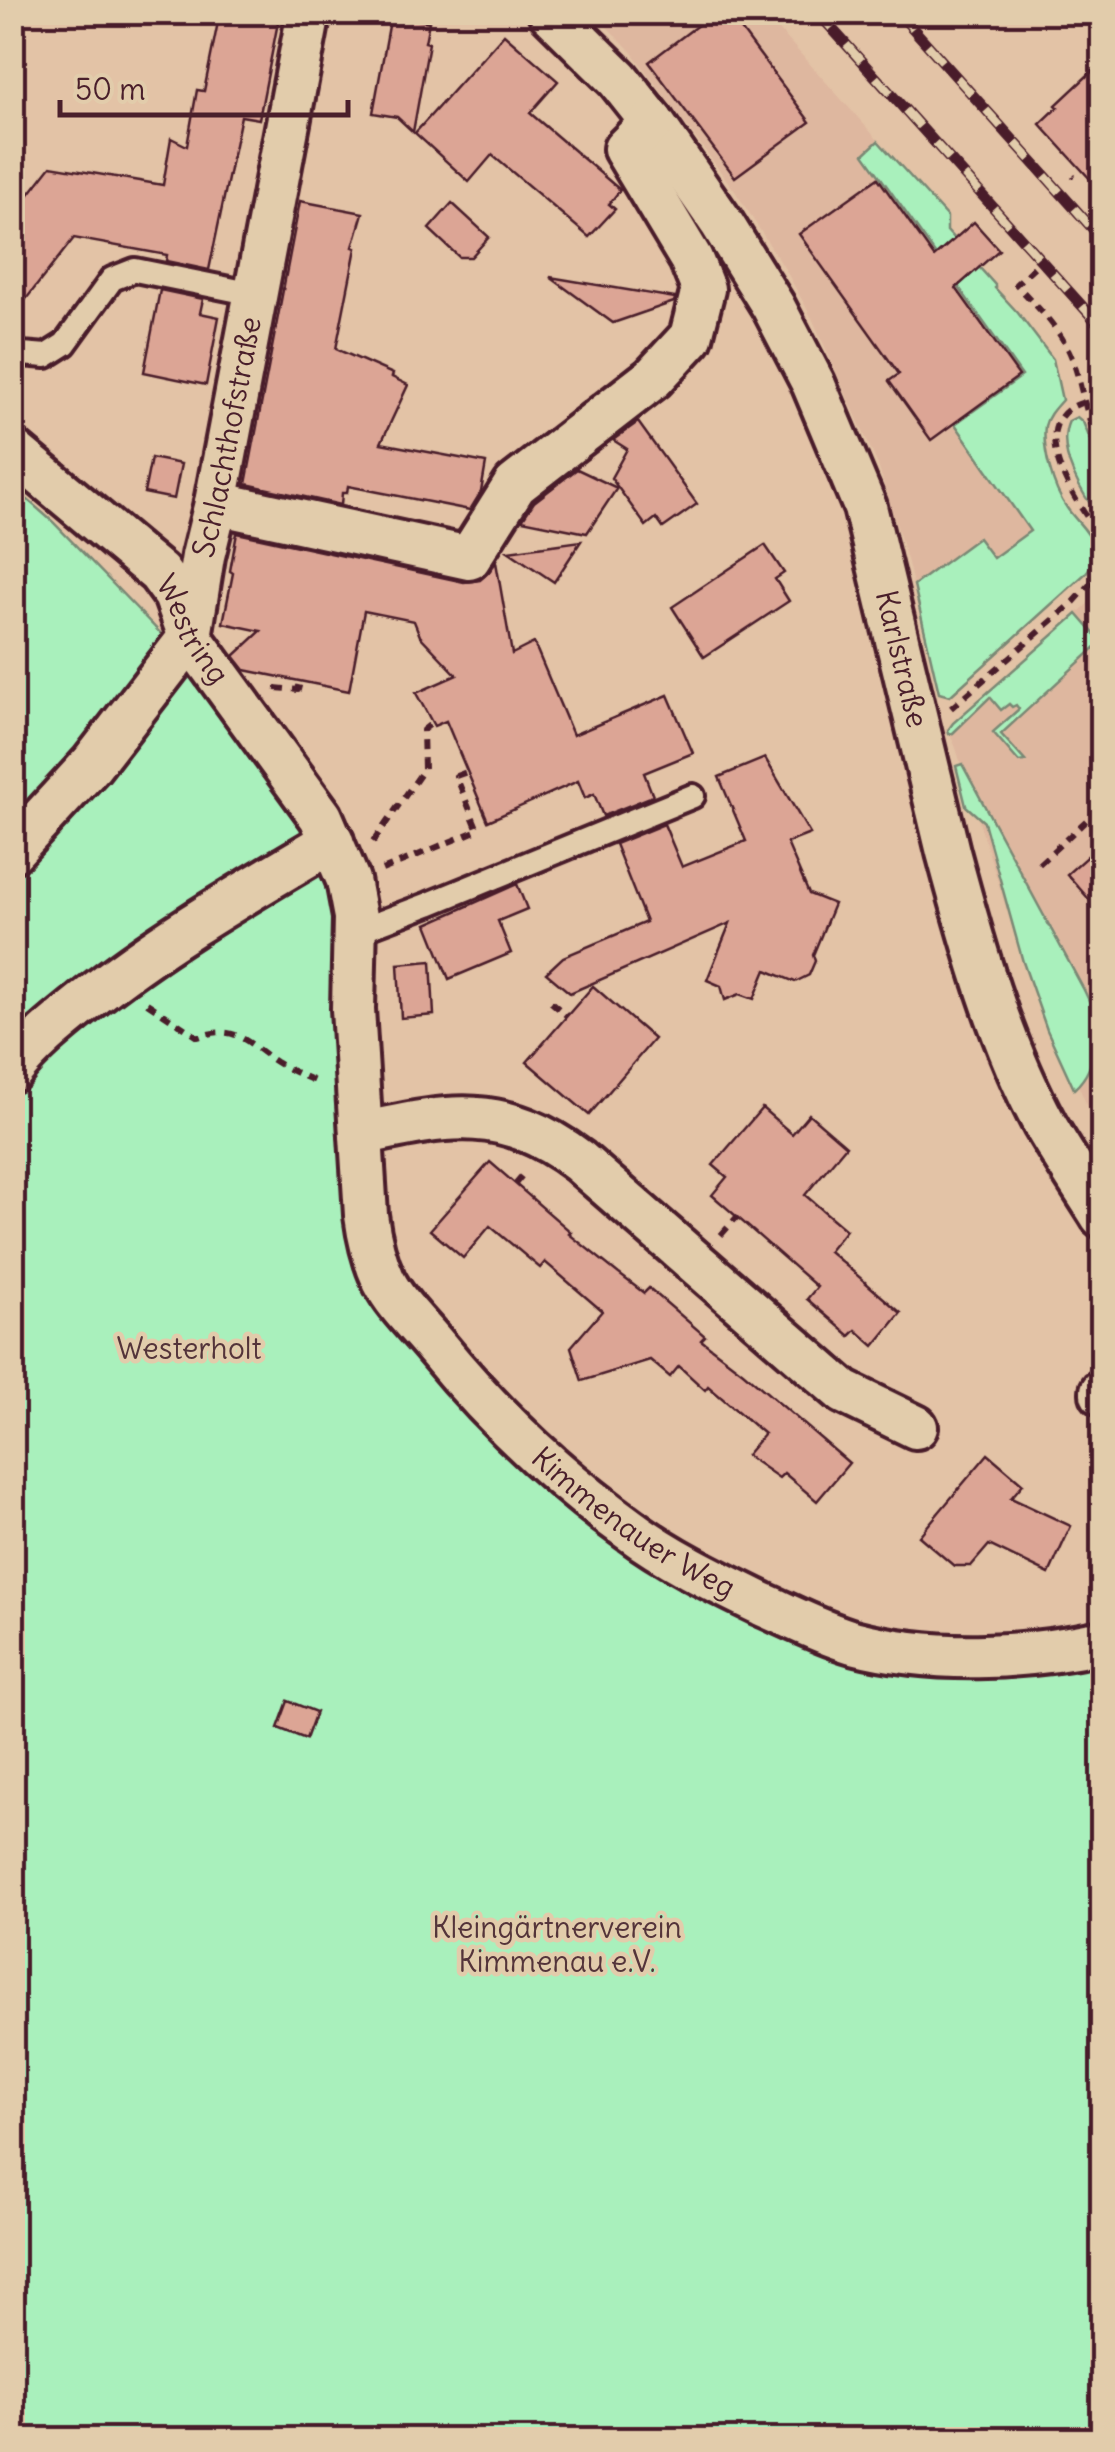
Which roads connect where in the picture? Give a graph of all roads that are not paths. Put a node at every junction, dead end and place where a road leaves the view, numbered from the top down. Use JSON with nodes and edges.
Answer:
{"nodes":[{"id":1,"x":309,"y":12,"type":"edge"},
{"id":2,"x":550,"y":12,"type":"edge"},
{"id":3,"x":652,"y":122,"type":"junction"},
{"id":4,"x":254,"y":294,"type":"junction"},
{"id":5,"x":12,"y":347,"type":"edge"},
{"id":6,"x":12,"y":450,"type":"edge"},
{"id":7,"x":216,"y":503,"type":"junction"},
{"id":8,"x":190,"y":638,"type":"junction"},
{"id":9,"x":692,"y":796,"type":"dead end"},
{"id":10,"x":350,"y":842,"type":"junction"},
{"id":11,"x":12,"y":851,"type":"edge"},
{"id":12,"x":355,"y":932,"type":"junction"},
{"id":13,"x":12,"y":1070,"type":"edge"},
{"id":14,"x":359,"y":1115,"type":"junction"},
{"id":15,"x":1102,"y":1216,"type":"edge"},
{"id":16,"x":916,"y":1427,"type":"dead end"},
{"id":17,"x":1102,"y":1642,"type":"edge"}],
"edges":[{"from":1,"to":4,"type":"street","name":"Schlachthofstraße"},
{"from":2,"to":3,"type":"street","name":"Karlstraße"},
{"from":3,"to":7,"type":"street"},
{"from":3,"to":15,"type":"street","name":"Karlstraße"},
{"from":4,"to":5,"type":"lane","name":"Schlachthofstraße"},
{"from":4,"to":7,"type":"street","name":"Schlachthofstraße"},
{"from":6,"to":8,"type":"street","name":"Westring"},
{"from":7,"to":8,"type":"street","name":"Schlachthofstraße"},
{"from":8,"to":10,"type":"street","name":"Westring"},
{"from":8,"to":11,"type":"street"},
{"from":9,"to":12,"type":"lane"},
{"from":10,"to":12,"type":"street","name":"Kimmenauer Weg"},
{"from":10,"to":13,"type":"street"},
{"from":12,"to":14,"type":"street","name":"Kimmenauer Weg"},
{"from":14,"to":16,"type":"street"},
{"from":14,"to":17,"type":"street","name":"Kimmenauer Weg"}]}
